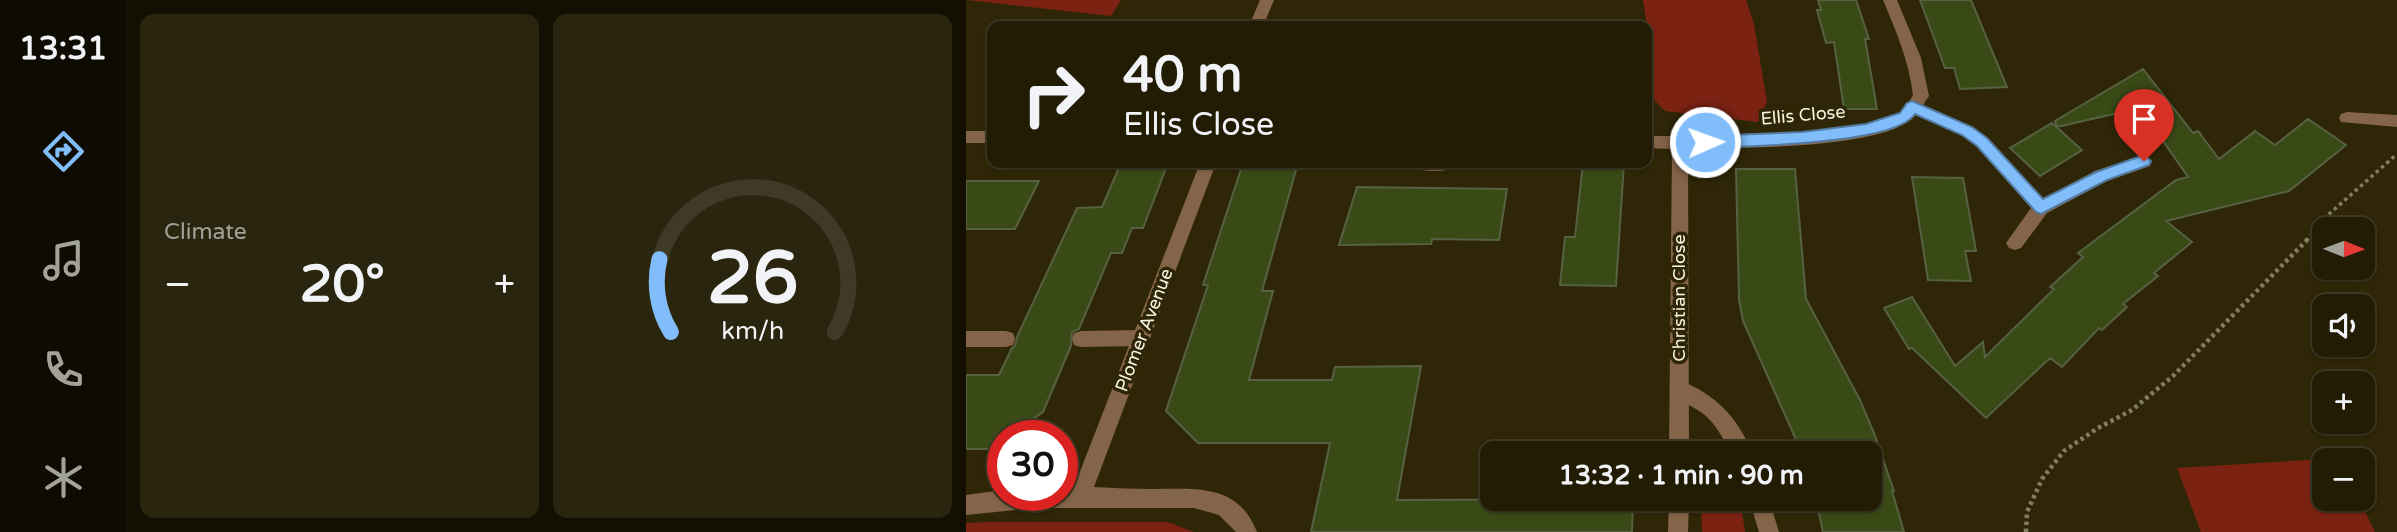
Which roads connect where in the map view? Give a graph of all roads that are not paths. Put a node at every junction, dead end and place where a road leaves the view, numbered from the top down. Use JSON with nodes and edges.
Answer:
{"nodes":[{"id":1,"x":1267,"y":0,"type":"edge"},
{"id":2,"x":1890,"y":0,"type":"edge"},
{"id":3,"x":1258,"y":21,"type":"edge"},
{"id":4,"x":1912,"y":107,"type":"junction"},
{"id":5,"x":2347,"y":118,"type":"dead end"},
{"id":6,"x":2397,"y":121,"type":"edge"},
{"id":7,"x":966,"y":137,"type":"edge"},
{"id":8,"x":987,"y":137,"type":"edge"},
{"id":9,"x":1652,"y":142,"type":"edge"},
{"id":10,"x":1679,"y":143,"type":"junction"},
{"id":11,"x":2144,"y":161,"type":"dead end"},
{"id":12,"x":1206,"y":168,"type":"edge"},
{"id":13,"x":2041,"y":208,"type":"junction"},
{"id":14,"x":2015,"y":243,"type":"dead end"},
{"id":15,"x":1140,"y":338,"type":"junction"},
{"id":16,"x":966,"y":339,"type":"edge"},
{"id":17,"x":1006,"y":339,"type":"dead end"},
{"id":18,"x":1081,"y":339,"type":"dead end"},
{"id":19,"x":1679,"y":390,"type":"junction"},
{"id":20,"x":1679,"y":441,"type":"edge"},
{"id":21,"x":1736,"y":441,"type":"edge"},
{"id":22,"x":1080,"y":497,"type":"junction"},
{"id":23,"x":966,"y":505,"type":"edge"},
{"id":24,"x":1679,"y":511,"type":"edge"},
{"id":25,"x":1763,"y":511,"type":"edge"},
{"id":26,"x":1247,"y":532,"type":"edge"},
{"id":27,"x":1678,"y":532,"type":"edge"},
{"id":28,"x":1769,"y":532,"type":"edge"}],
"edges":[{"from":1,"to":3,"type":"street"},
{"from":2,"to":4,"type":"street"},
{"from":4,"to":10,"type":"street","name":"Ellis Close"},
{"from":4,"to":13,"type":"street"},
{"from":5,"to":6,"type":"street"},
{"from":7,"to":8,"type":"street"},
{"from":9,"to":10,"type":"street","name":"Ellis Close"},
{"from":10,"to":19,"type":"street","name":"Christian Close"},
{"from":11,"to":13,"type":"street"},
{"from":12,"to":15,"type":"street","name":"Plomer Avenue"},
{"from":13,"to":14,"type":"street"},
{"from":15,"to":18,"type":"street"},
{"from":15,"to":22,"type":"street","name":"Plomer Avenue"},
{"from":16,"to":17,"type":"street"},
{"from":19,"to":20,"type":"street","name":"Christian Close"},
{"from":19,"to":21,"type":"street"},
{"from":22,"to":23,"type":"street"},
{"from":22,"to":26,"type":"street"},
{"from":24,"to":27,"type":"street"},
{"from":25,"to":28,"type":"street"}]}
